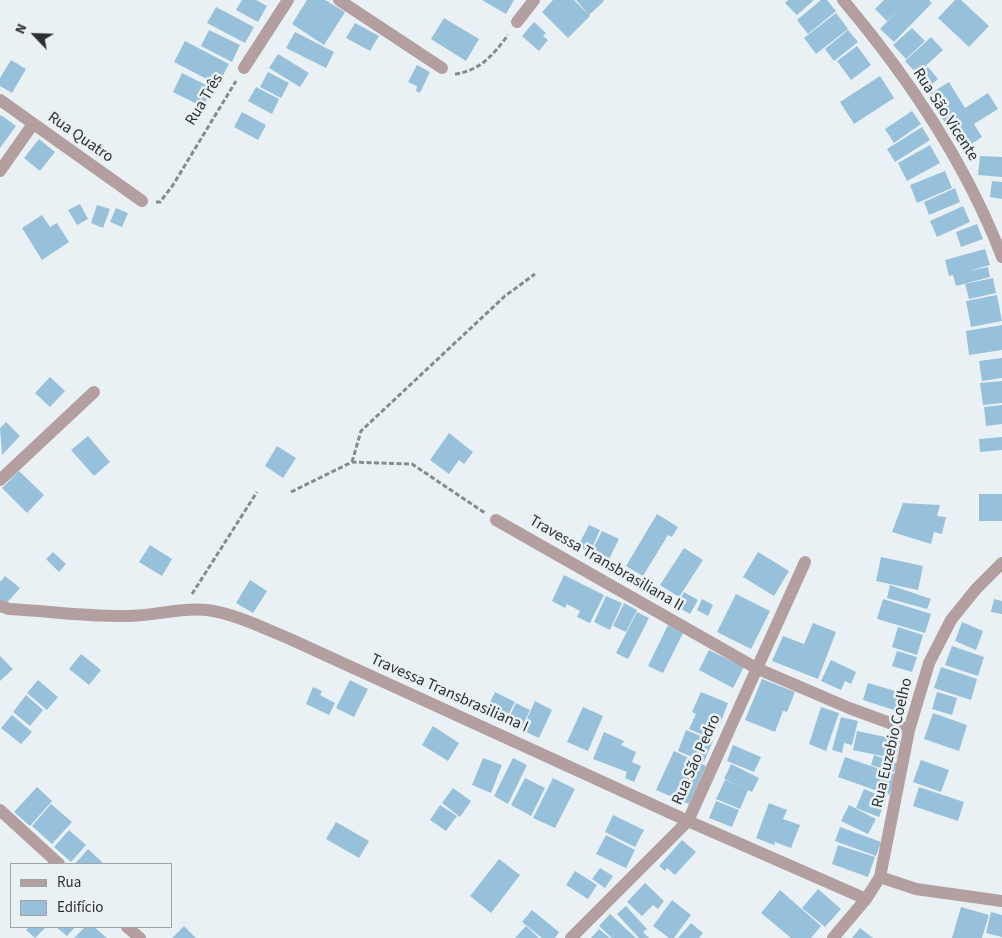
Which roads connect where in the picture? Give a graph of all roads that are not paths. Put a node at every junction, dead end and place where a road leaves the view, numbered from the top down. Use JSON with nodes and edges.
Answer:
{"nodes":[{"id":1,"x":288,"y":0,"type":"edge"},
{"id":2,"x":339,"y":0,"type":"edge"},
{"id":3,"x":534,"y":0,"type":"edge"},
{"id":4,"x":843,"y":0,"type":"edge"},
{"id":5,"x":517,"y":22,"type":"road end"},
{"id":6,"x":244,"y":68,"type":"road end"},
{"id":7,"x":442,"y":68,"type":"road end"},
{"id":8,"x":0,"y":100,"type":"edge"},
{"id":9,"x":33,"y":124,"type":"junction"},
{"id":10,"x":0,"y":171,"type":"edge"},
{"id":11,"x":142,"y":201,"type":"road end"},
{"id":12,"x":1002,"y":257,"type":"edge"},
{"id":13,"x":94,"y":392,"type":"dead end"},
{"id":14,"x":0,"y":480,"type":"edge"},
{"id":15,"x":496,"y":520,"type":"road end"},
{"id":16,"x":805,"y":562,"type":"dead end"},
{"id":17,"x":1002,"y":563,"type":"edge"},
{"id":18,"x":0,"y":606,"type":"edge"},
{"id":19,"x":756,"y":668,"type":"junction"},
{"id":20,"x":909,"y":730,"type":"junction"},
{"id":21,"x":0,"y":810,"type":"edge"},
{"id":22,"x":688,"y":821,"type":"junction"},
{"id":23,"x":58,"y":863,"type":"edge"},
{"id":24,"x":880,"y":878,"type":"junction"},
{"id":25,"x":866,"y":899,"type":"junction"},
{"id":26,"x":1002,"y":901,"type":"edge"},
{"id":27,"x":129,"y":928,"type":"edge"},
{"id":28,"x":140,"y":938,"type":"edge"},
{"id":29,"x":571,"y":938,"type":"edge"},
{"id":30,"x":833,"y":938,"type":"edge"}],
"edges":[{"from":1,"to":6,"type":"street","name":"Rua Três"},
{"from":2,"to":7,"type":"street"},
{"from":3,"to":5,"type":"street"},
{"from":4,"to":12,"type":"street","name":"Rua São Vicente"},
{"from":8,"to":9,"type":"street","name":"Rua Quatro"},
{"from":9,"to":10,"type":"street"},
{"from":9,"to":11,"type":"street","name":"Rua Quatro"},
{"from":13,"to":14,"type":"street"},
{"from":15,"to":19,"type":"street","name":"Travessa Transbrasiliana II"},
{"from":16,"to":19,"type":"street","name":"Rua São Pedro"},
{"from":17,"to":20,"type":"street","name":"Rua Euzebio Coelho"},
{"from":18,"to":22,"type":"street","name":"Travessa Transbrasiliana I"},
{"from":19,"to":20,"type":"street","name":"Travessa Transbrasiliana II"},
{"from":19,"to":22,"type":"street","name":"Rua São Pedro"},
{"from":20,"to":24,"type":"street","name":"Rua Euzebio Coelho"},
{"from":21,"to":23,"type":"street"},
{"from":22,"to":25,"type":"street","name":"Travessa Transbrasiliana I"},
{"from":22,"to":29,"type":"street","name":"Rua São Pedro"},
{"from":24,"to":25,"type":"street","name":"Rua Euzebio Coelho"},
{"from":24,"to":26,"type":"street"},
{"from":25,"to":30,"type":"street","name":"Rua Euzebio Coelho"},
{"from":27,"to":28,"type":"street"}]}
